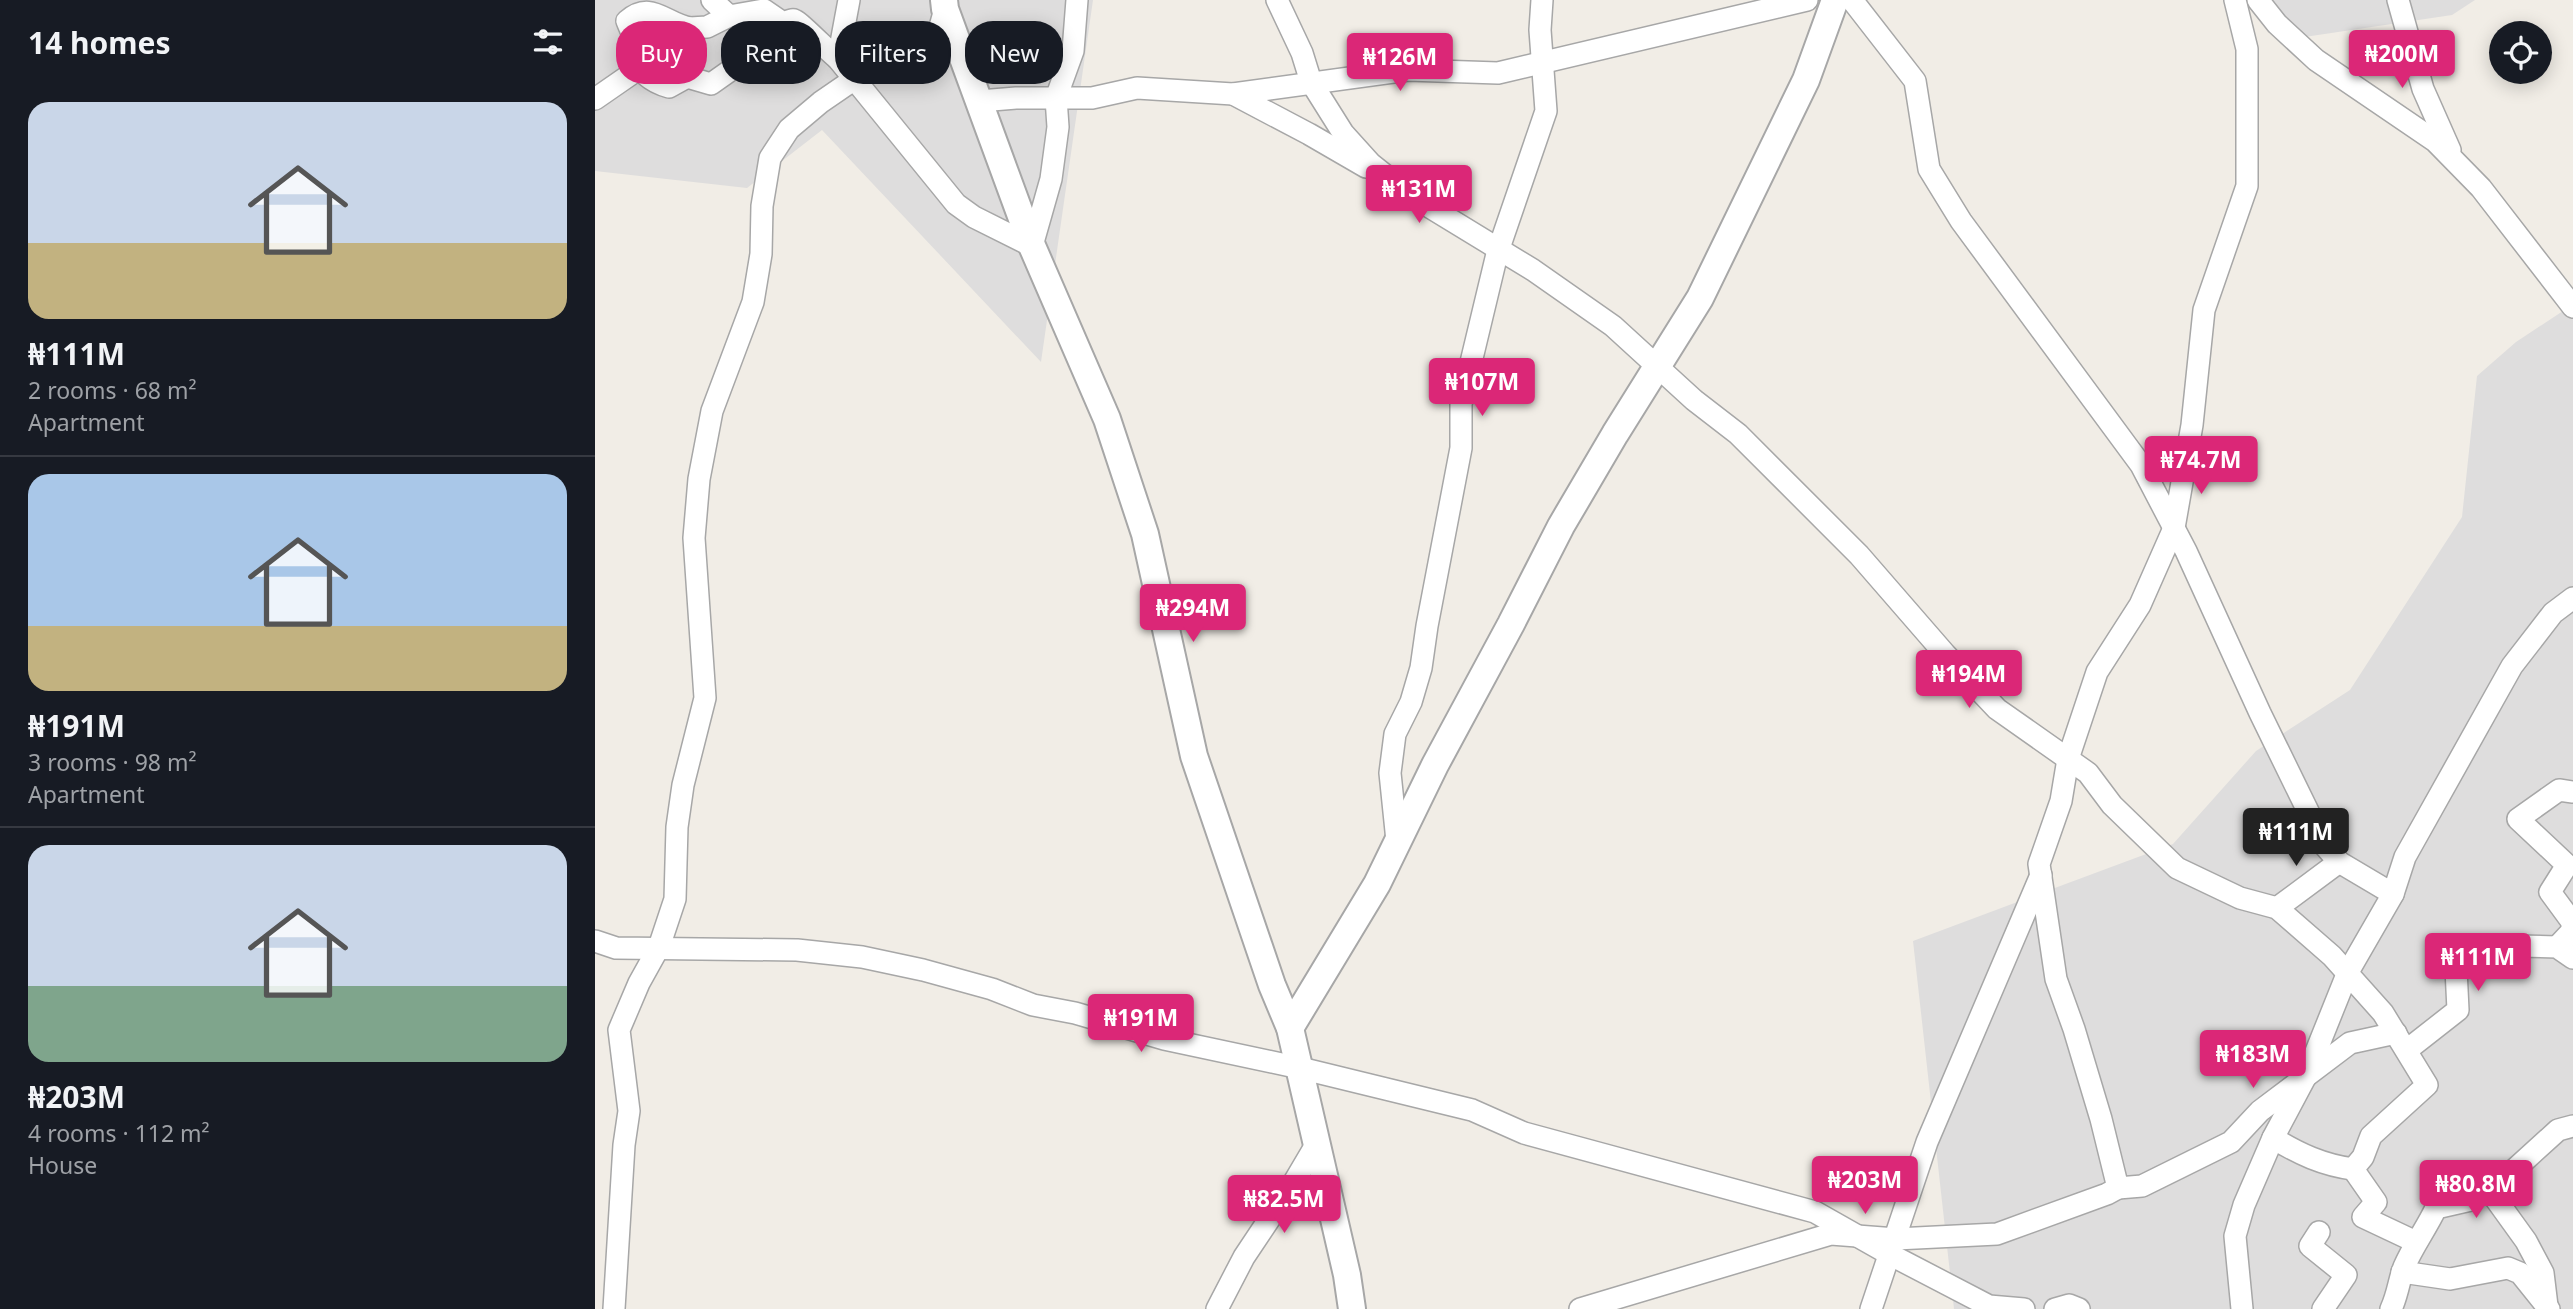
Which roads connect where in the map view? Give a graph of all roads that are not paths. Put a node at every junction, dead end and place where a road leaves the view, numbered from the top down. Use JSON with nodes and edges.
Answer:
{"nodes":[{"id":1,"x":712,"y":0,"type":"edge"},
{"id":2,"x":849,"y":0,"type":"edge"},
{"id":3,"x":1077,"y":0,"type":"edge"},
{"id":4,"x":1277,"y":0,"type":"edge"},
{"id":5,"x":1542,"y":0,"type":"edge"},
{"id":6,"x":1807,"y":0,"type":"edge"},
{"id":7,"x":1835,"y":0,"type":"edge"},
{"id":8,"x":1851,"y":0,"type":"edge"},
{"id":9,"x":2235,"y":0,"type":"edge"},
{"id":10,"x":2258,"y":0,"type":"edge"},
{"id":11,"x":2398,"y":0,"type":"edge"},
{"id":12,"x":944,"y":4,"type":"edge"},
{"id":13,"x":765,"y":5,"type":"edge"},
{"id":14,"x":729,"y":16,"type":"junction"},
{"id":15,"x":627,"y":21,"type":"edge"},
{"id":16,"x":672,"y":21,"type":"edge"},
{"id":17,"x":845,"y":21,"type":"edge"},
{"id":18,"x":707,"y":27,"type":"edge"},
{"id":19,"x":835,"y":57,"type":"edge"},
{"id":20,"x":1542,"y":63,"type":"junction"},
{"id":21,"x":1311,"y":82,"type":"junction"},
{"id":22,"x":616,"y":84,"type":"edge"},
{"id":23,"x":846,"y":84,"type":"edge"},
{"id":24,"x":858,"y":84,"type":"edge"},
{"id":25,"x":1233,"y":94,"type":"junction"},
{"id":26,"x":1056,"y":98,"type":"junction"},
{"id":27,"x":595,"y":99,"type":"edge"},
{"id":28,"x":980,"y":101,"type":"junction"},
{"id":29,"x":2456,"y":162,"type":"junction"},
{"id":30,"x":1401,"y":188,"type":"junction"},
{"id":31,"x":1033,"y":246,"type":"junction"},
{"id":32,"x":1499,"y":250,"type":"junction"},
{"id":33,"x":2573,"y":307,"type":"edge"},
{"id":34,"x":1658,"y":366,"type":"junction"},
{"id":35,"x":2174,"y":528,"type":"junction"},
{"id":36,"x":2573,"y":598,"type":"edge"},
{"id":37,"x":2069,"y":758,"type":"junction"},
{"id":38,"x":2573,"y":792,"type":"edge"},
{"id":39,"x":1397,"y":841,"type":"junction"},
{"id":40,"x":2339,"y":862,"type":"junction"},
{"id":41,"x":2041,"y":875,"type":"junction"},
{"id":42,"x":2393,"y":894,"type":"junction"},
{"id":43,"x":2277,"y":908,"type":"junction"},
{"id":44,"x":595,"y":941,"type":"edge"},
{"id":45,"x":659,"y":947,"type":"junction"},
{"id":46,"x":2565,"y":952,"type":"edge"},
{"id":47,"x":2348,"y":972,"type":"junction"},
{"id":48,"x":1290,"y":1028,"type":"junction"},
{"id":49,"x":2401,"y":1041,"type":"junction"},
{"id":50,"x":1300,"y":1068,"type":"junction"},
{"id":51,"x":2307,"y":1074,"type":"junction"},
{"id":52,"x":2573,"y":1126,"type":"edge"},
{"id":53,"x":2273,"y":1138,"type":"junction"},
{"id":54,"x":1317,"y":1143,"type":"junction"},
{"id":55,"x":2353,"y":1169,"type":"junction"},
{"id":56,"x":2496,"y":1180,"type":"junction"},
{"id":57,"x":2118,"y":1188,"type":"junction"},
{"id":58,"x":2319,"y":1232,"type":"dead end"},
{"id":59,"x":1858,"y":1236,"type":"junction"},
{"id":60,"x":2416,"y":1242,"type":"junction"},
{"id":61,"x":1893,"y":1247,"type":"junction"},
{"id":62,"x":2402,"y":1272,"type":"junction"},
{"id":63,"x":2548,"y":1308,"type":"edge"},
{"id":64,"x":614,"y":1309,"type":"edge"},
{"id":65,"x":1217,"y":1309,"type":"edge"},
{"id":66,"x":1352,"y":1309,"type":"edge"},
{"id":67,"x":1580,"y":1309,"type":"edge"},
{"id":68,"x":1871,"y":1309,"type":"edge"},
{"id":69,"x":2024,"y":1309,"type":"edge"},
{"id":70,"x":2055,"y":1309,"type":"edge"},
{"id":71,"x":2079,"y":1309,"type":"edge"},
{"id":72,"x":2242,"y":1309,"type":"edge"},
{"id":73,"x":2323,"y":1309,"type":"edge"},
{"id":74,"x":2391,"y":1309,"type":"edge"}],
"edges":[{"from":1,"to":14,"type":"street"},
{"from":2,"to":17,"type":"street"},
{"from":3,"to":26,"type":"street"},
{"from":4,"to":21,"type":"street"},
{"from":5,"to":20,"type":"street"},
{"from":6,"to":20,"type":"street"},
{"from":7,"to":34,"type":"street"},
{"from":8,"to":35,"type":"street"},
{"from":9,"to":35,"type":"street"},
{"from":10,"to":29,"type":"street"},
{"from":11,"to":29,"type":"street"},
{"from":12,"to":28,"type":"street"},
{"from":13,"to":14,"type":"street"},
{"from":13,"to":19,"type":"street"},
{"from":14,"to":18,"type":"street"},
{"from":15,"to":16,"type":"street"},
{"from":20,"to":21,"type":"street"},
{"from":20,"to":32,"type":"street"},
{"from":21,"to":25,"type":"street"},
{"from":21,"to":30,"type":"street"},
{"from":22,"to":27,"type":"street"},
{"from":23,"to":45,"type":"street"},
{"from":24,"to":31,"type":"street"},
{"from":25,"to":26,"type":"street"},
{"from":25,"to":30,"type":"street"},
{"from":26,"to":28,"type":"street"},
{"from":26,"to":31,"type":"street"},
{"from":28,"to":31,"type":"street"},
{"from":29,"to":33,"type":"street"},
{"from":30,"to":32,"type":"street"},
{"from":31,"to":48,"type":"street"},
{"from":32,"to":34,"type":"street"},
{"from":32,"to":39,"type":"street"},
{"from":34,"to":37,"type":"street"},
{"from":34,"to":39,"type":"street"},
{"from":35,"to":37,"type":"street"},
{"from":35,"to":40,"type":"street"},
{"from":36,"to":42,"type":"street"},
{"from":37,"to":41,"type":"street"},
{"from":37,"to":43,"type":"street"},
{"from":38,"to":46,"type":"street"},
{"from":39,"to":48,"type":"street"},
{"from":40,"to":42,"type":"street"},
{"from":40,"to":43,"type":"street"},
{"from":41,"to":57,"type":"street"},
{"from":41,"to":61,"type":"street"},
{"from":42,"to":47,"type":"street"},
{"from":43,"to":47,"type":"street"},
{"from":44,"to":45,"type":"street"},
{"from":45,"to":50,"type":"street"},
{"from":45,"to":64,"type":"street"},
{"from":46,"to":49,"type":"street"},
{"from":47,"to":49,"type":"street"},
{"from":47,"to":51,"type":"street"},
{"from":48,"to":50,"type":"street"},
{"from":49,"to":51,"type":"street"},
{"from":49,"to":55,"type":"street"},
{"from":50,"to":54,"type":"street"},
{"from":50,"to":59,"type":"street"},
{"from":51,"to":53,"type":"street"},
{"from":51,"to":57,"type":"street"},
{"from":52,"to":56,"type":"street"},
{"from":53,"to":55,"type":"street"},
{"from":53,"to":72,"type":"street"},
{"from":54,"to":65,"type":"street"},
{"from":54,"to":66,"type":"street"},
{"from":55,"to":60,"type":"street"},
{"from":56,"to":60,"type":"street"},
{"from":56,"to":63,"type":"street"},
{"from":57,"to":61,"type":"street"},
{"from":58,"to":73,"type":"street"},
{"from":59,"to":61,"type":"street"},
{"from":59,"to":67,"type":"street"},
{"from":60,"to":62,"type":"street"},
{"from":61,"to":68,"type":"street"},
{"from":61,"to":69,"type":"street"},
{"from":62,"to":63,"type":"street"},
{"from":62,"to":74,"type":"street"},
{"from":70,"to":71,"type":"street"}]}
